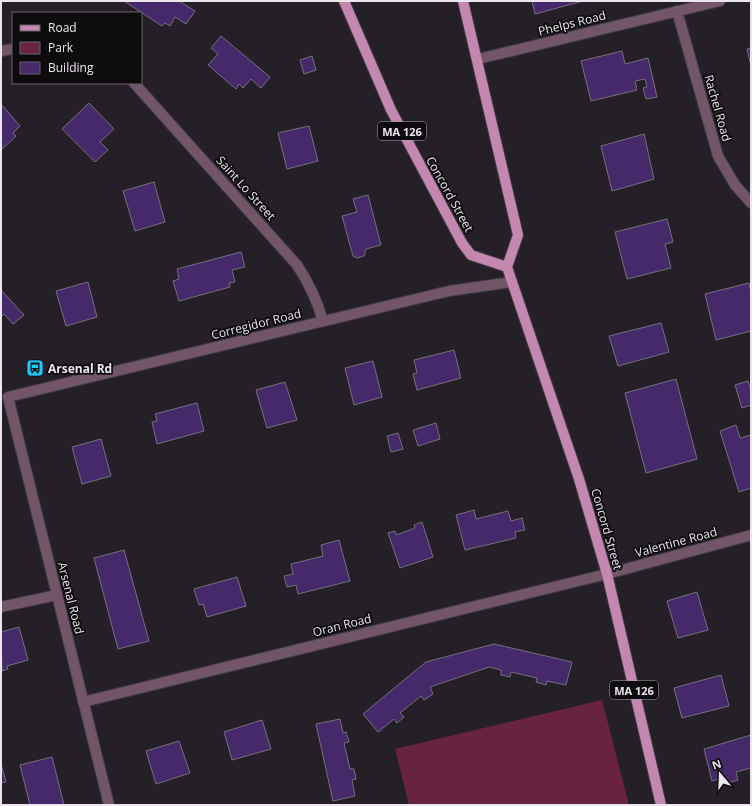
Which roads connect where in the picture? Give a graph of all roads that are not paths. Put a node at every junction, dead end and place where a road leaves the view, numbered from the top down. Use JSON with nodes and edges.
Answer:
{"nodes":[{"id":1,"x":344,"y":1,"type":"edge"},
{"id":2,"x":463,"y":1,"type":"edge"},
{"id":3,"x":720,"y":1,"type":"edge"},
{"id":4,"x":677,"y":11,"type":"junction"},
{"id":5,"x":12,"y":49,"type":"edge"},
{"id":6,"x":1,"y":51,"type":"edge"},
{"id":7,"x":478,"y":59,"type":"junction"},
{"id":8,"x":135,"y":84,"type":"edge"},
{"id":9,"x":751,"y":203,"type":"edge"},
{"id":10,"x":506,"y":267,"type":"junction"},
{"id":11,"x":512,"y":282,"type":"junction"},
{"id":12,"x":323,"y":321,"type":"junction"},
{"id":13,"x":8,"y":397,"type":"joint"},
{"id":14,"x":751,"y":535,"type":"edge"},
{"id":15,"x":607,"y":574,"type":"junction"},
{"id":16,"x":57,"y":594,"type":"junction"},
{"id":17,"x":1,"y":607,"type":"edge"},
{"id":18,"x":83,"y":702,"type":"junction"},
{"id":19,"x":109,"y":805,"type":"edge"},
{"id":20,"x":661,"y":805,"type":"edge"}],
"edges":[{"from":1,"to":10,"type":"main road","name":"Concord Street","number":"MA 126"},
{"from":2,"to":7,"type":"main road"},
{"from":3,"to":4,"type":"street","name":"Phelps Road"},
{"from":4,"to":7,"type":"street","name":"Phelps Road"},
{"from":4,"to":9,"type":"street","name":"Rachel Road"},
{"from":5,"to":6,"type":"street"},
{"from":7,"to":10,"type":"main road"},
{"from":8,"to":12,"type":"street","name":"Saint Lo Street"},
{"from":10,"to":11,"type":"main road","name":"Concord Street","number":"MA 126"},
{"from":11,"to":12,"type":"street","name":"Corregidor Road"},
{"from":11,"to":15,"type":"main road","name":"Concord Street","number":"MA 126"},
{"from":12,"to":13,"type":"street","name":"Corregidor Road"},
{"from":13,"to":16,"type":"street","name":"Arsenal Road"},
{"from":14,"to":15,"type":"street","name":"Valentine Road"},
{"from":15,"to":18,"type":"street","name":"Oran Road"},
{"from":15,"to":20,"type":"main road","name":"Concord Street","number":"MA 126"},
{"from":16,"to":17,"type":"street"},
{"from":16,"to":18,"type":"street","name":"Arsenal Road"},
{"from":18,"to":19,"type":"street","name":"Arsenal Road"}]}
